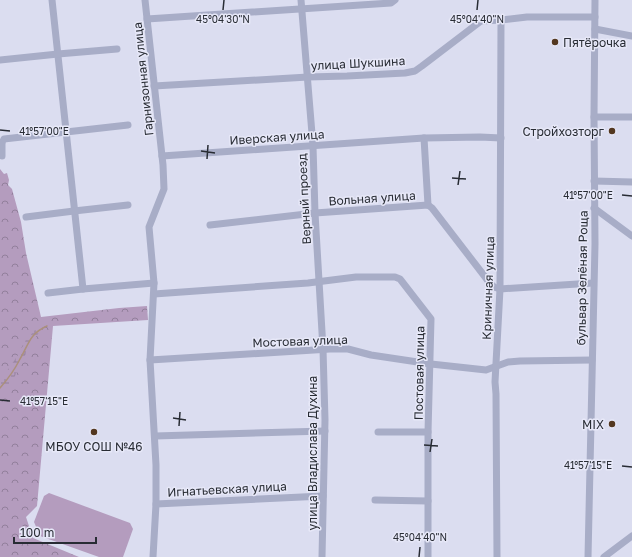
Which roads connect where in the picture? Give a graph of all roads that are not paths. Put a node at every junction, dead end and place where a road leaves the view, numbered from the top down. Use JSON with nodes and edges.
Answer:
{"nodes":[{"id":1,"x":52,"y":0,"type":"edge"},
{"id":2,"x":145,"y":0,"type":"edge"},
{"id":3,"x":301,"y":0,"type":"edge"},
{"id":4,"x":395,"y":0,"type":"edge"},
{"id":5,"x":595,"y":0,"type":"edge"},
{"id":6,"x":302,"y":9,"type":"junction"},
{"id":7,"x":595,"y":16,"type":"junction"},
{"id":8,"x":147,"y":19,"type":"junction"},
{"id":9,"x":501,"y":20,"type":"junction"},
{"id":10,"x":595,"y":30,"type":"junction"},
{"id":11,"x":632,"y":36,"type":"edge"},
{"id":12,"x":117,"y":49,"type":"dead end"},
{"id":13,"x":58,"y":54,"type":"junction"},
{"id":14,"x":0,"y":60,"type":"edge"},
{"id":15,"x":308,"y":77,"type":"junction"},
{"id":16,"x":154,"y":86,"type":"junction"},
{"id":17,"x":594,"y":117,"type":"junction"},
{"id":18,"x":632,"y":117,"type":"edge"},
{"id":19,"x":128,"y":125,"type":"dead end"},
{"id":20,"x":66,"y":132,"type":"junction"},
{"id":21,"x":424,"y":138,"type":"junction"},
{"id":22,"x":501,"y":138,"type":"junction"},
{"id":23,"x":313,"y":146,"type":"junction"},
{"id":24,"x":2,"y":156,"type":"dead end"},
{"id":25,"x":162,"y":156,"type":"junction"},
{"id":26,"x":594,"y":181,"type":"junction"},
{"id":27,"x":632,"y":182,"type":"edge"},
{"id":28,"x":128,"y":205,"type":"dead end"},
{"id":29,"x":428,"y":205,"type":"junction"},
{"id":30,"x":594,"y":208,"type":"junction"},
{"id":31,"x":74,"y":211,"type":"junction"},
{"id":32,"x":315,"y":213,"type":"junction"},
{"id":33,"x":26,"y":217,"type":"dead end"},
{"id":34,"x":210,"y":225,"type":"dead end"},
{"id":35,"x":632,"y":236,"type":"edge"},
{"id":36,"x":320,"y":281,"type":"junction"},
{"id":37,"x":154,"y":283,"type":"junction"},
{"id":38,"x":593,"y":283,"type":"junction"},
{"id":39,"x":83,"y":289,"type":"junction"},
{"id":40,"x":500,"y":289,"type":"junction"},
{"id":41,"x":48,"y":293,"type":"dead end"},
{"id":42,"x":154,"y":294,"type":"junction"},
{"id":43,"x":323,"y":349,"type":"junction"},
{"id":44,"x":150,"y":360,"type":"junction"},
{"id":45,"x":592,"y":360,"type":"junction"},
{"id":46,"x":430,"y":364,"type":"junction"},
{"id":47,"x":496,"y":366,"type":"junction"},
{"id":48,"x":324,"y":431,"type":"junction"},
{"id":49,"x":378,"y":432,"type":"dead end"},
{"id":50,"x":428,"y":432,"type":"junction"},
{"id":51,"x":155,"y":436,"type":"junction"},
{"id":52,"x":323,"y":496,"type":"junction"},
{"id":53,"x":376,"y":500,"type":"dead end"},
{"id":54,"x":428,"y":501,"type":"junction"},
{"id":55,"x":156,"y":504,"type":"junction"},
{"id":56,"x":632,"y":536,"type":"edge"},
{"id":57,"x":154,"y":557,"type":"edge"},
{"id":58,"x":322,"y":557,"type":"edge"},
{"id":59,"x":428,"y":557,"type":"edge"},
{"id":60,"x":497,"y":557,"type":"edge"},
{"id":61,"x":588,"y":557,"type":"edge"},
{"id":62,"x":604,"y":557,"type":"edge"}],
"edges":[{"from":1,"to":13,"type":"street"},
{"from":2,"to":8,"type":"street","name":"Гарнизонная улица"},
{"from":3,"to":6,"type":"street","name":"Верный проезд"},
{"from":4,"to":6,"type":"street"},
{"from":5,"to":7,"type":"street","name":"бульвар Зелёная Роща"},
{"from":6,"to":8,"type":"street"},
{"from":6,"to":15,"type":"street","name":"Верный проезд"},
{"from":7,"to":9,"type":"street","name":"улица Шукшина"},
{"from":7,"to":10,"type":"street","name":"бульвар Зелёная Роща"},
{"from":8,"to":16,"type":"street","name":"Гарнизонная улица"},
{"from":9,"to":15,"type":"street","name":"улица Шукшина"},
{"from":9,"to":22,"type":"street","name":"Криничная улица"},
{"from":10,"to":11,"type":"street"},
{"from":10,"to":17,"type":"street","name":"бульвар Зелёная Роща"},
{"from":12,"to":13,"type":"street"},
{"from":13,"to":14,"type":"street"},
{"from":13,"to":20,"type":"street"},
{"from":15,"to":16,"type":"street","name":"улица Шукшина"},
{"from":15,"to":23,"type":"street","name":"Верный проезд"},
{"from":16,"to":25,"type":"street","name":"Гарнизонная улица"},
{"from":17,"to":18,"type":"street"},
{"from":17,"to":26,"type":"street","name":"бульвар Зелёная Роща"},
{"from":19,"to":20,"type":"street"},
{"from":20,"to":24,"type":"street"},
{"from":20,"to":31,"type":"street"},
{"from":21,"to":22,"type":"street","name":"Иверская улица"},
{"from":21,"to":23,"type":"street","name":"Иверская улица"},
{"from":21,"to":29,"type":"street"},
{"from":22,"to":40,"type":"street","name":"Криничная улица"},
{"from":23,"to":25,"type":"street","name":"Иверская улица"},
{"from":23,"to":32,"type":"street","name":"Верный проезд"},
{"from":25,"to":37,"type":"street"},
{"from":26,"to":27,"type":"street"},
{"from":26,"to":30,"type":"street","name":"бульвар Зелёная Роща"},
{"from":28,"to":31,"type":"street"},
{"from":29,"to":32,"type":"street","name":"Вольная улица"},
{"from":29,"to":40,"type":"street","name":"Вольная улица"},
{"from":30,"to":35,"type":"street"},
{"from":30,"to":38,"type":"street","name":"бульвар Зелёная Роща"},
{"from":31,"to":33,"type":"street"},
{"from":31,"to":39,"type":"street"},
{"from":32,"to":34,"type":"street","name":"Вольная улица"},
{"from":32,"to":36,"type":"street","name":"Верный проезд"},
{"from":36,"to":42,"type":"street","name":"Постовая улица"},
{"from":36,"to":43,"type":"street","name":"Верный проезд"},
{"from":36,"to":46,"type":"street","name":"Постовая улица"},
{"from":37,"to":39,"type":"street"},
{"from":37,"to":42,"type":"street"},
{"from":38,"to":40,"type":"street"},
{"from":38,"to":45,"type":"street","name":"бульвар Зелёная Роща"},
{"from":39,"to":41,"type":"street"},
{"from":40,"to":47,"type":"street","name":"Криничная улица"},
{"from":42,"to":44,"type":"street"},
{"from":43,"to":44,"type":"street","name":"Мостовая улица"},
{"from":43,"to":46,"type":"street","name":"Мостовая улица"},
{"from":43,"to":48,"type":"street","name":"улица Владислава Духина"},
{"from":44,"to":51,"type":"street"},
{"from":45,"to":47,"type":"street","name":"Мостовая улица"},
{"from":45,"to":61,"type":"street","name":"бульвар Зелёная Роща"},
{"from":46,"to":47,"type":"street","name":"Мостовая улица"},
{"from":46,"to":50,"type":"street","name":"Постовая улица"},
{"from":47,"to":60,"type":"street","name":"Криничная улица"},
{"from":48,"to":51,"type":"street"},
{"from":48,"to":52,"type":"street","name":"улица Владислава Духина"},
{"from":49,"to":50,"type":"street"},
{"from":50,"to":54,"type":"street","name":"Постовая улица"},
{"from":51,"to":55,"type":"street"},
{"from":52,"to":55,"type":"street","name":"Игнатьевская улица"},
{"from":52,"to":58,"type":"street","name":"улица Владислава Духина"},
{"from":53,"to":54,"type":"street"},
{"from":54,"to":59,"type":"street","name":"Постовая улица"},
{"from":55,"to":57,"type":"street"},
{"from":56,"to":62,"type":"street"}]}
